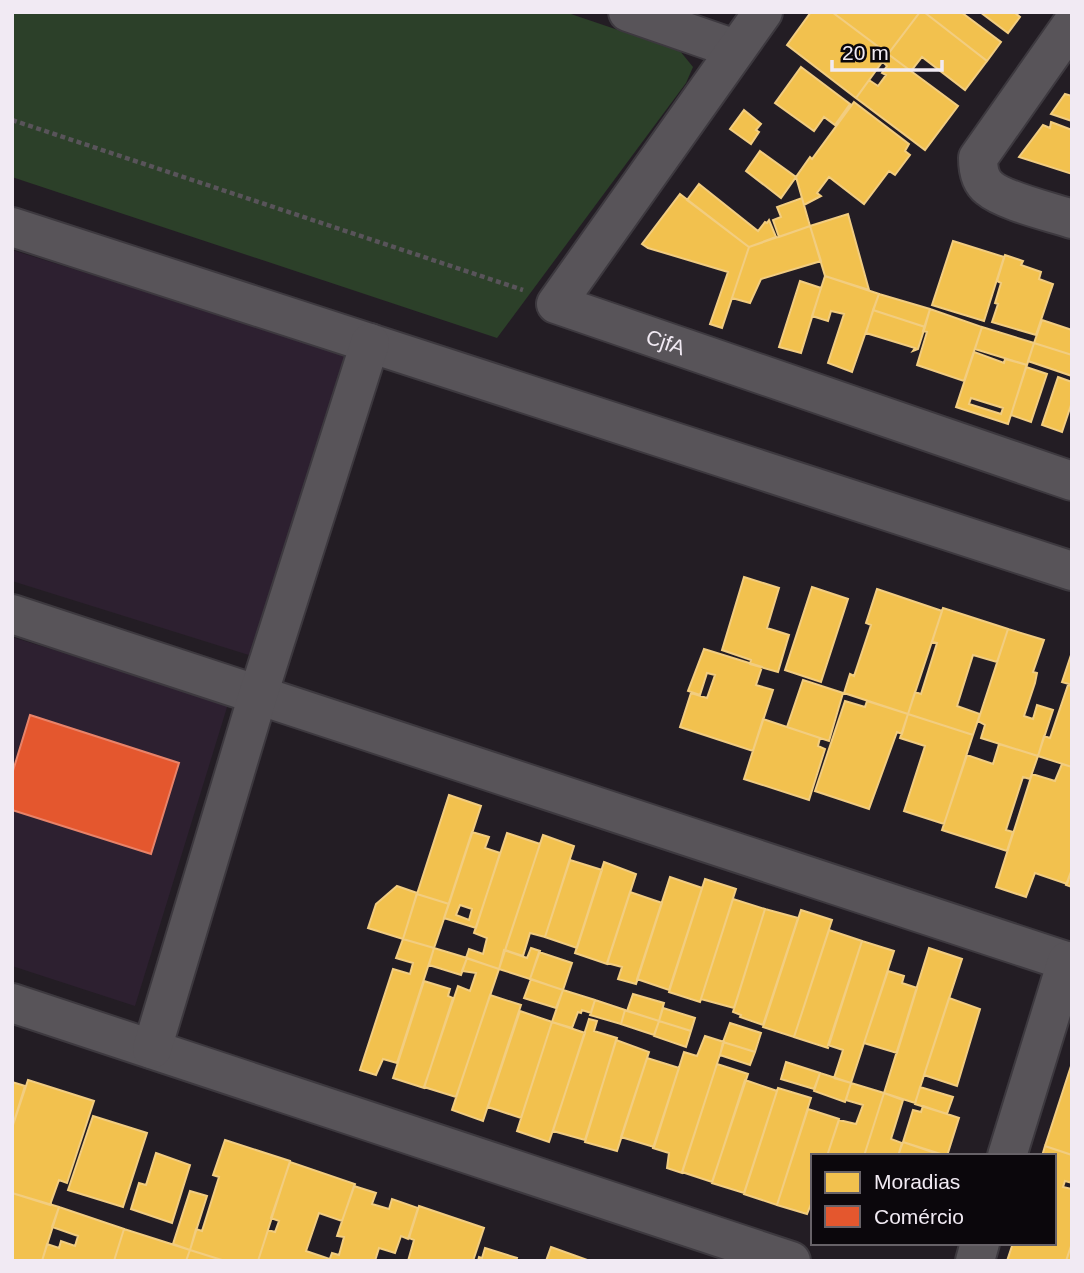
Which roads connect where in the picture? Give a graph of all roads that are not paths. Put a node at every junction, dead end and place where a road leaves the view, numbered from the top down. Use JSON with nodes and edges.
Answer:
{"nodes":[{"id":1,"x":628,"y":12,"type":"edge"},
{"id":2,"x":763,"y":12,"type":"edge"},
{"id":3,"x":1072,"y":24,"type":"edge"},
{"id":4,"x":735,"y":49,"type":"junction"},
{"id":5,"x":1072,"y":219,"type":"edge"},
{"id":6,"x":12,"y":227,"type":"edge"},
{"id":7,"x":370,"y":343,"type":"junction"},
{"id":8,"x":1072,"y":481,"type":"edge"},
{"id":9,"x":1072,"y":571,"type":"edge"},
{"id":10,"x":12,"y":614,"type":"edge"},
{"id":11,"x":258,"y":695,"type":"junction"},
{"id":12,"x":1069,"y":962,"type":"edge"},
{"id":13,"x":12,"y":1003,"type":"edge"},
{"id":14,"x":152,"y":1049,"type":"junction"},
{"id":15,"x":1008,"y":1154,"type":"edge"},
{"id":16,"x":791,"y":1261,"type":"edge"}],
"edges":[{"from":1,"to":4,"type":"street"},
{"from":2,"to":4,"type":"street"},
{"from":3,"to":5,"type":"street"},
{"from":4,"to":8,"type":"street","name":"CjfA"},
{"from":6,"to":7,"type":"street"},
{"from":7,"to":9,"type":"street"},
{"from":7,"to":11,"type":"street"},
{"from":10,"to":11,"type":"street"},
{"from":11,"to":12,"type":"street"},
{"from":11,"to":14,"type":"street"},
{"from":12,"to":15,"type":"street"},
{"from":13,"to":14,"type":"street"},
{"from":14,"to":16,"type":"street"}]}
